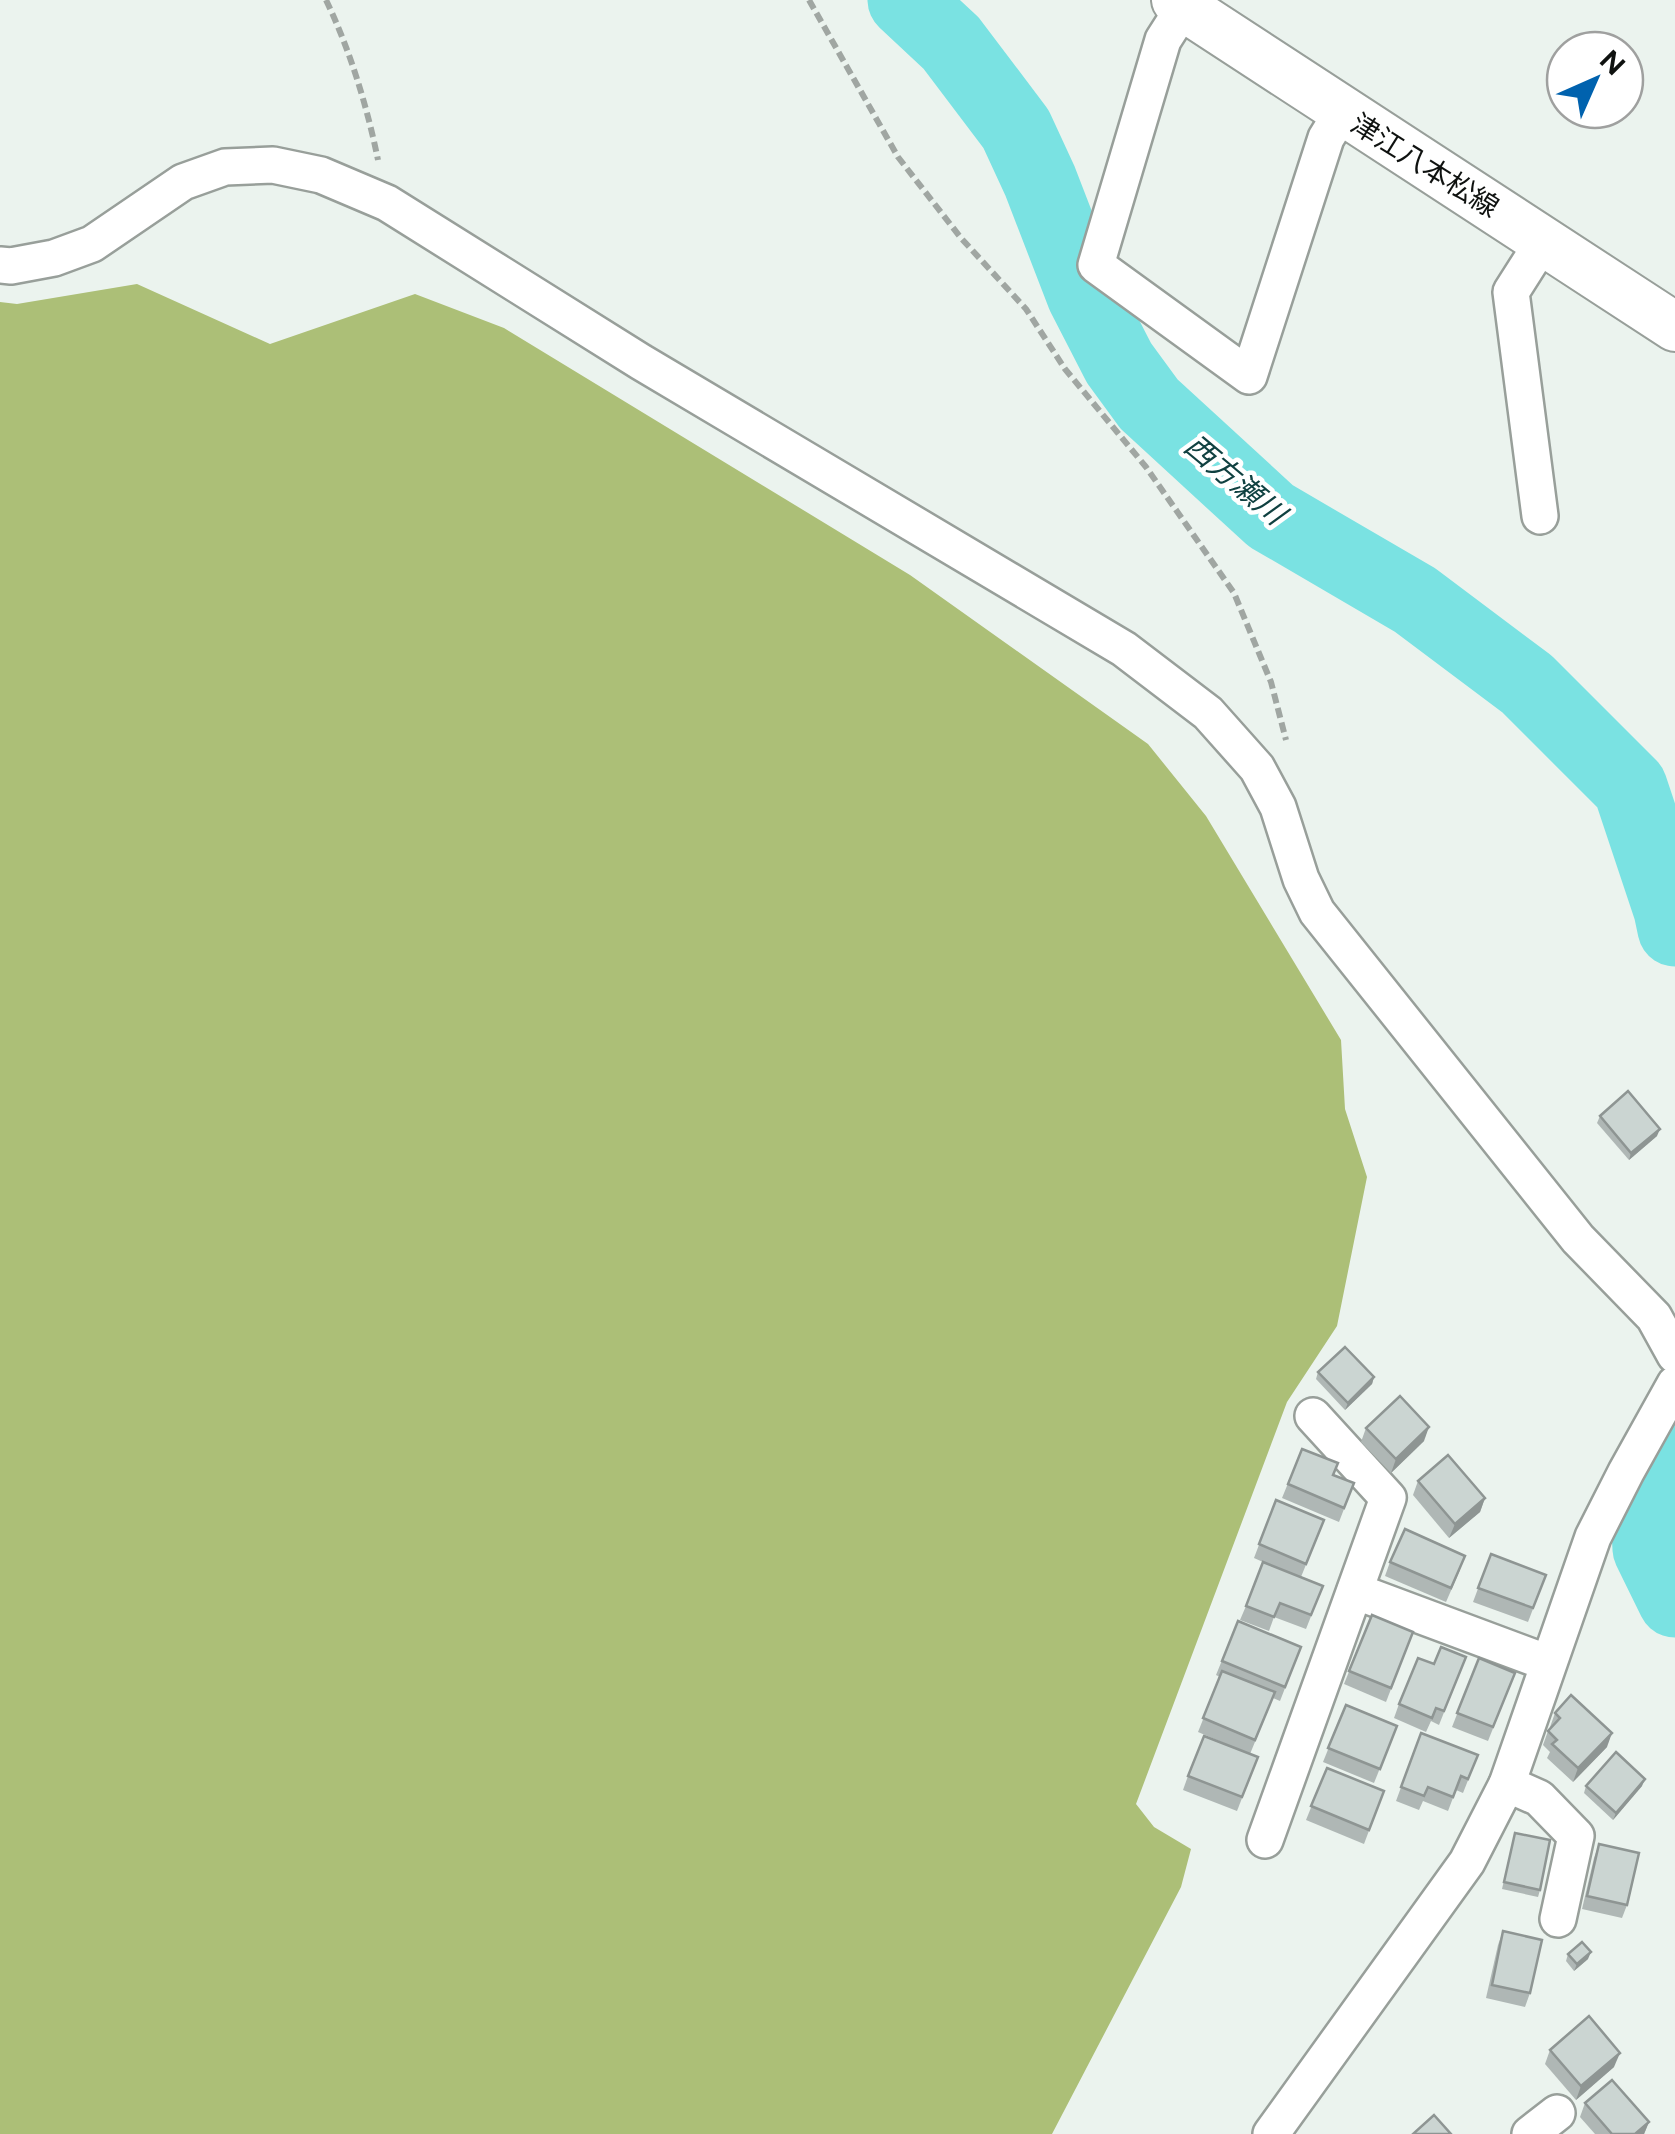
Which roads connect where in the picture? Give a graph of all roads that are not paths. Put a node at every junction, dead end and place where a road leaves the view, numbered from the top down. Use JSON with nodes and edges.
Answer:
{"nodes":[{"id":1,"x":1180,"y":4,"type":"edge"},
{"id":2,"x":1342,"y":112,"type":"junction"},
{"id":3,"x":1544,"y":240,"type":"junction"},
{"id":4,"x":0,"y":265,"type":"edge"},
{"id":5,"x":1675,"y":327,"type":"edge"},
{"id":6,"x":1540,"y":516,"type":"dead end"},
{"id":7,"x":1675,"y":1355,"type":"edge"},
{"id":8,"x":1675,"y":1385,"type":"edge"},
{"id":9,"x":1313,"y":1416,"type":"dead end"},
{"id":10,"x":1355,"y":1591,"type":"junction"},
{"id":11,"x":1548,"y":1663,"type":"junction"},
{"id":12,"x":1507,"y":1784,"type":"junction"},
{"id":13,"x":1264,"y":1840,"type":"dead end"},
{"id":14,"x":1558,"y":1919,"type":"dead end"},
{"id":15,"x":1271,"y":2134,"type":"edge"}],
"edges":[{"from":1,"to":2,"type":"main road","name":"津江八本松線"},
{"from":1,"to":2,"type":"street"},
{"from":2,"to":3,"type":"main road","name":"津江八本松線"},
{"from":3,"to":5,"type":"main road","name":"津江八本松線"},
{"from":3,"to":6,"type":"street"},
{"from":4,"to":7,"type":"street"},
{"from":8,"to":11,"type":"street"},
{"from":9,"to":10,"type":"street"},
{"from":10,"to":11,"type":"street"},
{"from":10,"to":13,"type":"street"},
{"from":11,"to":12,"type":"street"},
{"from":12,"to":14,"type":"street"},
{"from":12,"to":15,"type":"street"}]}
